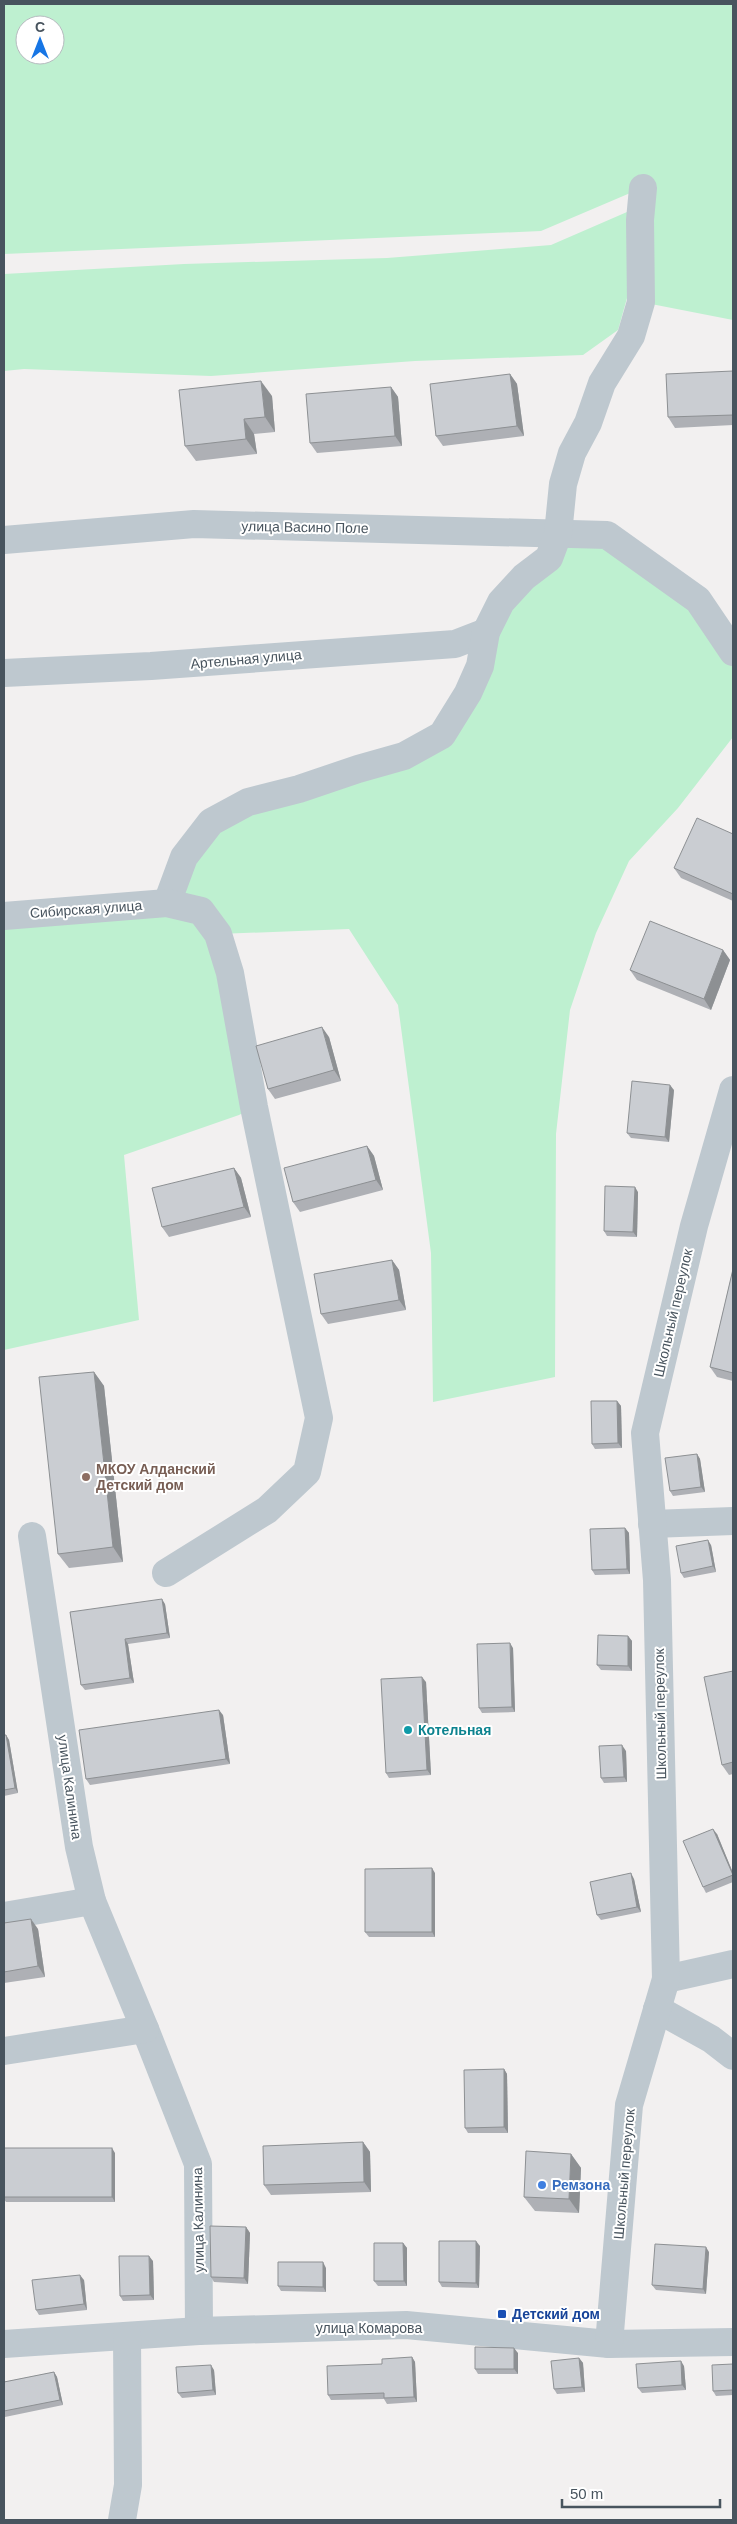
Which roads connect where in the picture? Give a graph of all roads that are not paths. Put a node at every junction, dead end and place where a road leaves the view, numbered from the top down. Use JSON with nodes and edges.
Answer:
{"nodes":[{"id":1,"x":643,"y":188,"type":"dead end"},
{"id":2,"x":558,"y":534,"type":"junction"},
{"id":3,"x":4,"y":540,"type":"edge"},
{"id":4,"x":486,"y":632,"type":"junction"},
{"id":5,"x":733,"y":652,"type":"edge"},
{"id":6,"x":4,"y":673,"type":"edge"},
{"id":7,"x":167,"y":903,"type":"junction"},
{"id":8,"x":4,"y":916,"type":"edge"},
{"id":9,"x":733,"y":1090,"type":"edge"},
{"id":10,"x":733,"y":1521,"type":"edge"},
{"id":11,"x":652,"y":1524,"type":"junction"},
{"id":12,"x":32,"y":1536,"type":"dead end"},
{"id":13,"x":166,"y":1573,"type":"dead end"},
{"id":14,"x":92,"y":1901,"type":"junction"},
{"id":15,"x":4,"y":1916,"type":"edge"},
{"id":16,"x":733,"y":1964,"type":"edge"},
{"id":17,"x":666,"y":1979,"type":"junction"},
{"id":18,"x":657,"y":2009,"type":"junction"},
{"id":19,"x":145,"y":2029,"type":"junction"},
{"id":20,"x":4,"y":2052,"type":"edge"},
{"id":21,"x":733,"y":2056,"type":"edge"},
{"id":22,"x":199,"y":2331,"type":"junction"},
{"id":23,"x":127,"y":2336,"type":"junction"},
{"id":24,"x":733,"y":2342,"type":"edge"},
{"id":25,"x":4,"y":2344,"type":"edge"},
{"id":26,"x":609,"y":2344,"type":"junction"},
{"id":27,"x":122,"y":2520,"type":"edge"}],
"edges":[{"from":1,"to":2,"type":"street"},
{"from":2,"to":3,"type":"street","name":"улица Васино Поле"},
{"from":2,"to":4,"type":"street"},
{"from":2,"to":5,"type":"street","name":"улица Васино Поле"},
{"from":4,"to":6,"type":"street","name":"Артельная улица"},
{"from":4,"to":7,"type":"street"},
{"from":7,"to":8,"type":"street","name":"Сибирская улица"},
{"from":7,"to":13,"type":"street","name":"Сибирская улица"},
{"from":9,"to":11,"type":"street","name":"Школьный переулок"},
{"from":10,"to":11,"type":"street"},
{"from":11,"to":17,"type":"street","name":"Школьный переулок"},
{"from":12,"to":14,"type":"street","name":"улица Калинина"},
{"from":14,"to":15,"type":"street"},
{"from":14,"to":19,"type":"street","name":"улица Калинина"},
{"from":16,"to":17,"type":"street"},
{"from":17,"to":18,"type":"street","name":"Школьный переулок"},
{"from":18,"to":21,"type":"street"},
{"from":18,"to":26,"type":"street","name":"Школьный переулок"},
{"from":19,"to":20,"type":"street"},
{"from":19,"to":22,"type":"street","name":"улица Калинина"},
{"from":22,"to":23,"type":"street","name":"улица Комарова"},
{"from":22,"to":26,"type":"street","name":"улица Комарова"},
{"from":23,"to":25,"type":"street","name":"улица Комарова"},
{"from":23,"to":27,"type":"street"},
{"from":24,"to":26,"type":"street","name":"улица Комарова"}]}
